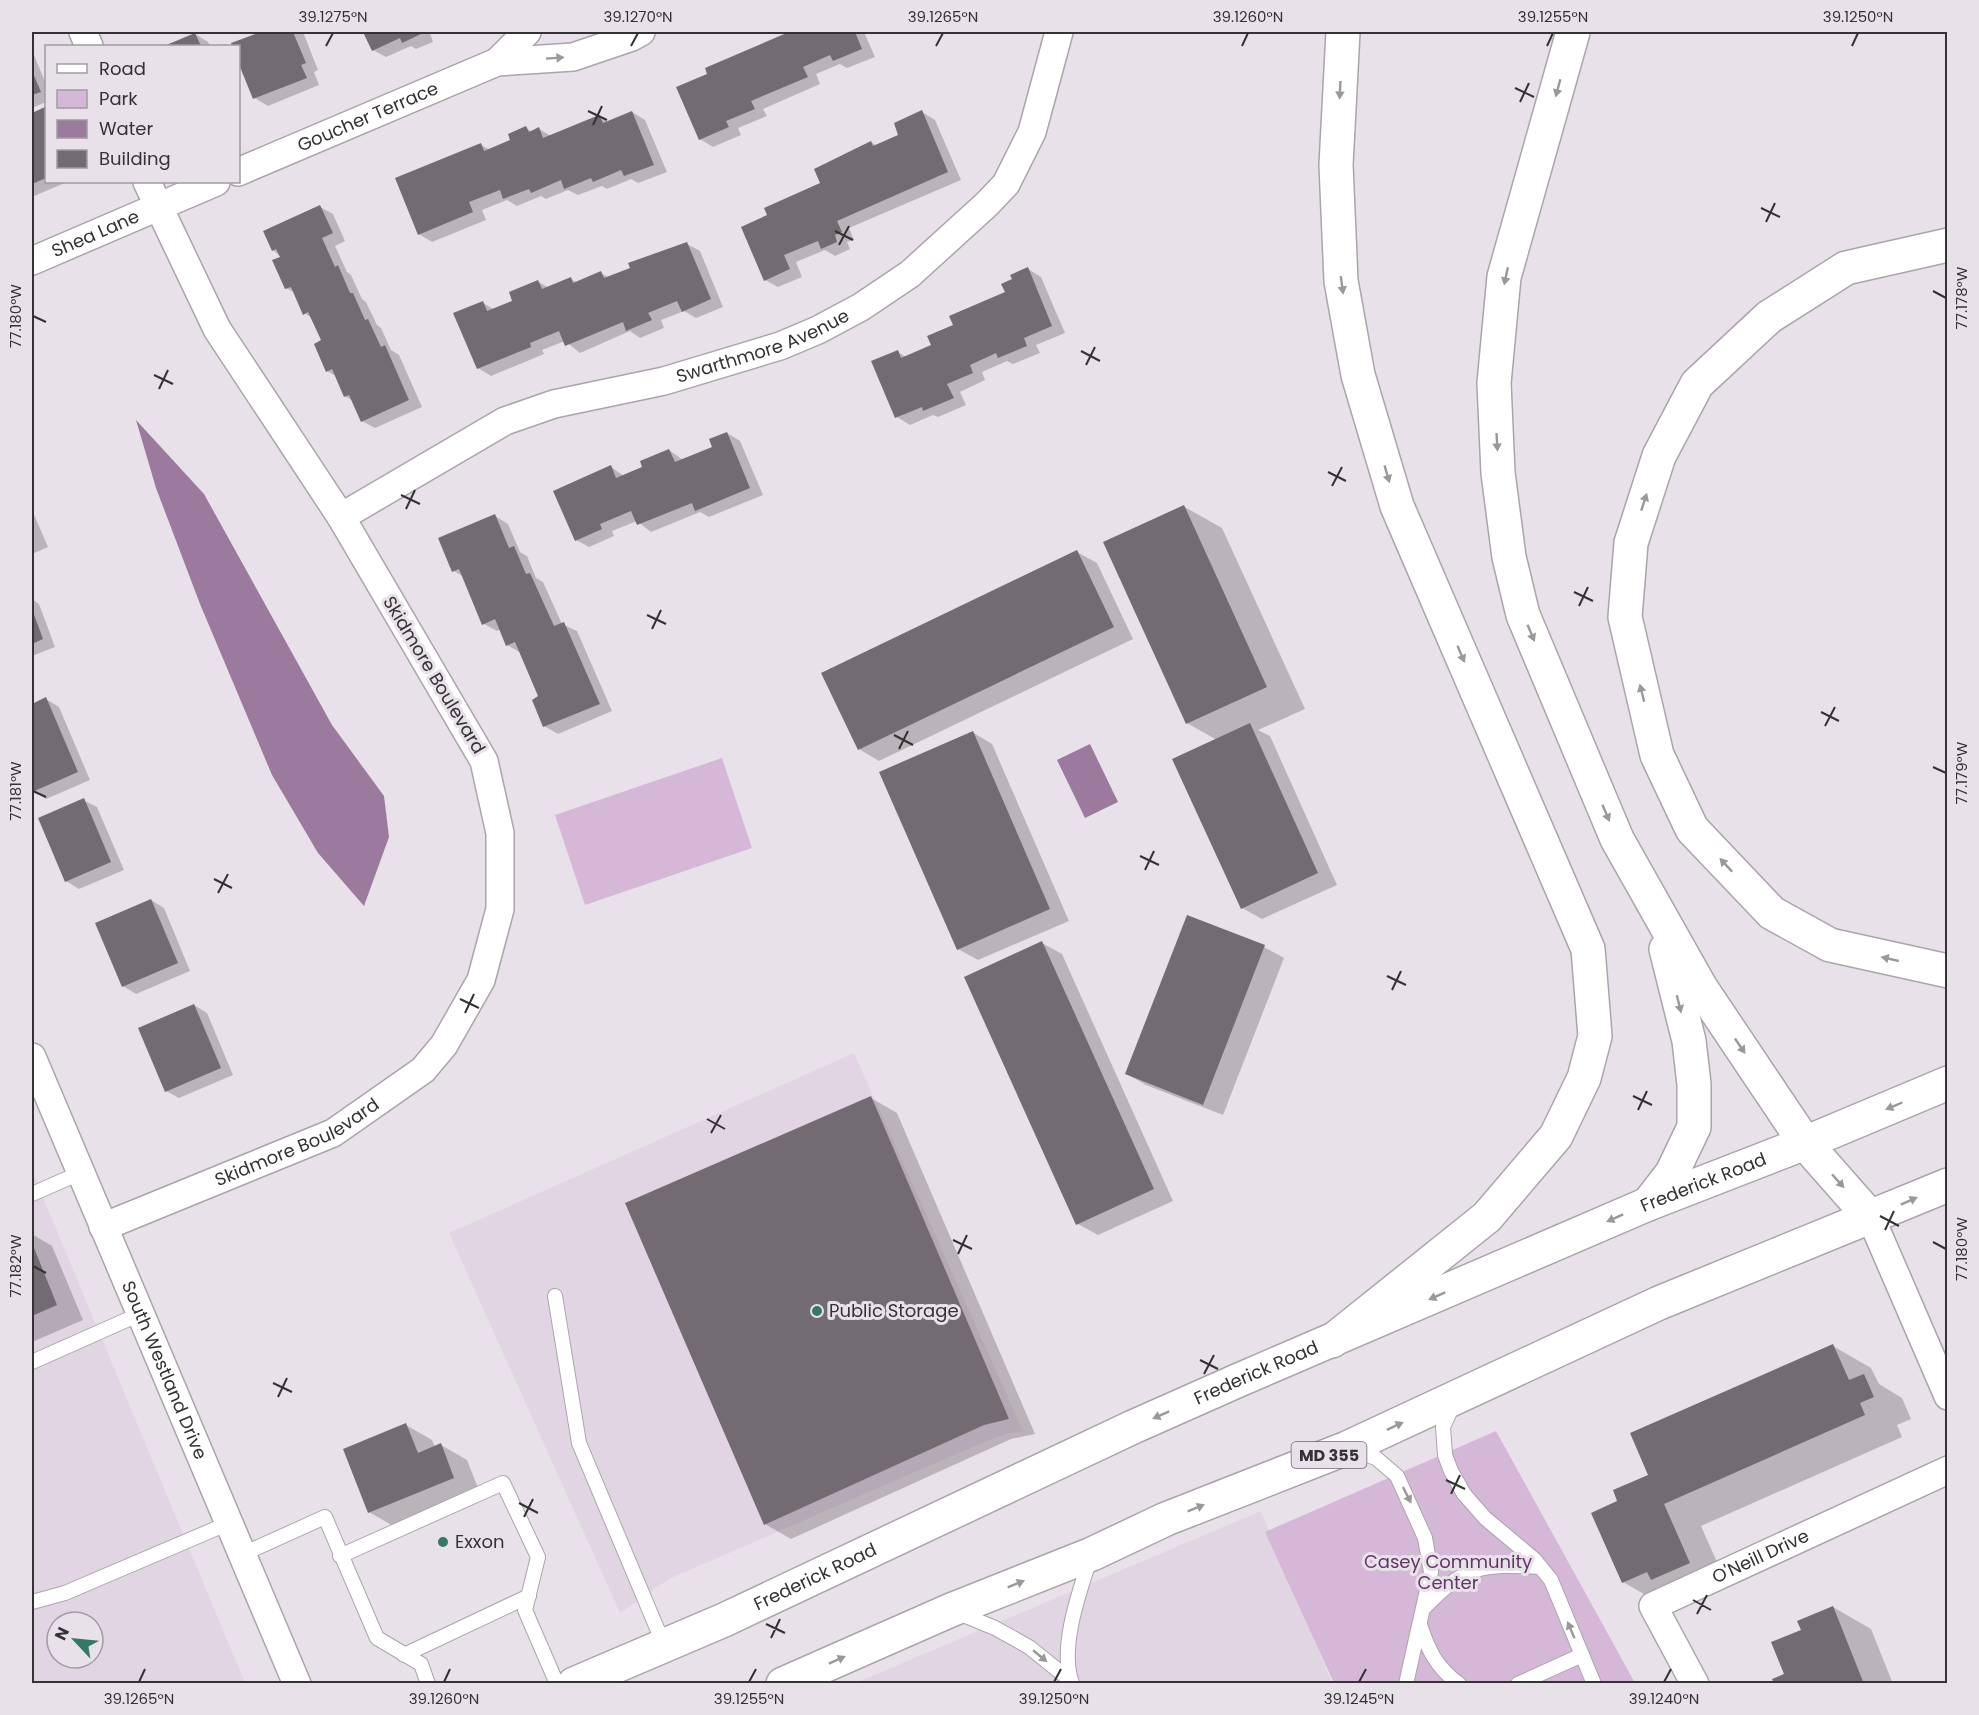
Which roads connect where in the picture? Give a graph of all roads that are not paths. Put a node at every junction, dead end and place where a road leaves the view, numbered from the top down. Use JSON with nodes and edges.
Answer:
{"nodes":[{"id":1,"x":527,"y":32,"type":"edge"},
{"id":2,"x":641,"y":32,"type":"edge"},
{"id":3,"x":1059,"y":32,"type":"edge"},
{"id":4,"x":1343,"y":32,"type":"edge"},
{"id":5,"x":1573,"y":32,"type":"edge"},
{"id":6,"x":496,"y":63,"type":"junction"},
{"id":7,"x":240,"y":171,"type":"edge"},
{"id":8,"x":147,"y":183,"type":"edge"},
{"id":9,"x":214,"y":183,"type":"edge"},
{"id":10,"x":157,"y":206,"type":"junction"},
{"id":11,"x":1947,"y":245,"type":"edge"},
{"id":12,"x":32,"y":261,"type":"edge"},
{"id":13,"x":340,"y":517,"type":"junction"},
{"id":14,"x":1655,"y":907,"type":"junction"},
{"id":15,"x":1947,"y":970,"type":"edge"},
{"id":16,"x":32,"y":1057,"type":"edge"},
{"id":17,"x":1947,"y":1083,"type":"edge"},
{"id":18,"x":1805,"y":1143,"type":"junction"},
{"id":19,"x":80,"y":1173,"type":"junction"},
{"id":20,"x":1947,"y":1185,"type":"edge"},
{"id":21,"x":32,"y":1194,"type":"edge"},
{"id":22,"x":1648,"y":1204,"type":"junction"},
{"id":23,"x":1871,"y":1218,"type":"junction"},
{"id":24,"x":103,"y":1227,"type":"junction"},
{"id":25,"x":555,"y":1296,"type":"dead end"},
{"id":26,"x":140,"y":1314,"type":"junction"},
{"id":27,"x":1332,"y":1341,"type":"junction"},
{"id":28,"x":32,"y":1362,"type":"edge"},
{"id":29,"x":1947,"y":1396,"type":"edge"},
{"id":30,"x":1457,"y":1397,"type":"junction"},
{"id":31,"x":1347,"y":1448,"type":"junction"},
{"id":32,"x":1947,"y":1470,"type":"edge"},
{"id":33,"x":229,"y":1523,"type":"junction"},
{"id":34,"x":243,"y":1554,"type":"junction"},
{"id":35,"x":1092,"y":1554,"type":"junction"},
{"id":36,"x":340,"y":1556,"type":"junction"},
{"id":37,"x":1540,"y":1567,"type":"junction"},
{"id":38,"x":529,"y":1596,"type":"junction"},
{"id":39,"x":32,"y":1602,"type":"edge"},
{"id":40,"x":1424,"y":1608,"type":"junction"},
{"id":41,"x":951,"y":1610,"type":"junction"},
{"id":42,"x":1419,"y":1623,"type":"junction"},
{"id":43,"x":664,"y":1646,"type":"junction"},
{"id":44,"x":404,"y":1655,"type":"junction"},
{"id":45,"x":1582,"y":1655,"type":"junction"},
{"id":46,"x":1071,"y":1682,"type":"edge"},
{"id":47,"x":297,"y":1683,"type":"edge"},
{"id":48,"x":428,"y":1683,"type":"edge"},
{"id":49,"x":557,"y":1683,"type":"edge"},
{"id":50,"x":574,"y":1683,"type":"edge"},
{"id":51,"x":783,"y":1683,"type":"edge"},
{"id":52,"x":1406,"y":1683,"type":"edge"},
{"id":53,"x":1459,"y":1683,"type":"edge"},
{"id":54,"x":1518,"y":1683,"type":"edge"},
{"id":55,"x":1594,"y":1683,"type":"edge"},
{"id":56,"x":1695,"y":1683,"type":"edge"}],
"edges":[{"from":1,"to":6,"type":"street","name":"Goucher Terrace"},
{"from":6,"to":2,"type":"street","name":"Goucher Terrace","one_way":true},
{"from":3,"to":13,"type":"street","name":"Swarthmore Avenue"},
{"from":4,"to":27,"type":"main road","one_way":true},
{"from":5,"to":14,"type":"main road","one_way":true},
{"from":6,"to":7,"type":"street","name":"Goucher Terrace"},
{"from":8,"to":10,"type":"street","name":"Skidmore Boulevard"},
{"from":9,"to":10,"type":"street"},
{"from":10,"to":12,"type":"street","name":"Shea Lane"},
{"from":10,"to":13,"type":"street","name":"Skidmore Boulevard"},
{"from":15,"to":11,"type":"main road","one_way":true},
{"from":13,"to":24,"type":"street","name":"Skidmore Boulevard"},
{"from":14,"to":18,"type":"main road","one_way":true},
{"from":14,"to":22,"type":"main road","one_way":true},
{"from":16,"to":19,"type":"street","name":"South Westland Drive"},
{"from":17,"to":18,"type":"main road","name":"Frederick Road","one_way":true},
{"from":18,"to":22,"type":"main road","name":"Frederick Road"},
{"from":18,"to":23,"type":"main road","one_way":true},
{"from":19,"to":21,"type":"lane"},
{"from":19,"to":24,"type":"street","name":"South Westland Drive"},
{"from":23,"to":20,"type":"main road","number":"MD 355","one_way":true},
{"from":22,"to":27,"type":"main road","name":"Frederick Road","one_way":true},
{"from":23,"to":29,"type":"street"},
{"from":23,"to":30,"type":"main road","number":"MD 355"},
{"from":24,"to":26,"type":"street","name":"South Westland Drive"},
{"from":25,"to":43,"type":"lane"},
{"from":26,"to":28,"type":"lane"},
{"from":26,"to":33,"type":"street","name":"South Westland Drive"},
{"from":27,"to":43,"type":"main road","name":"Frederick Road","one_way":true},
{"from":31,"to":30,"type":"main road","number":"MD 355","one_way":true},
{"from":30,"to":37,"type":"lane"},
{"from":35,"to":31,"type":"main road","number":"MD 355","one_way":true},
{"from":31,"to":40,"type":"lane","one_way":true},
{"from":32,"to":56,"type":"street","name":"O'Neill Drive"},
{"from":33,"to":34,"type":"street","name":"South Westland Drive"},
{"from":33,"to":39,"type":"lane"},
{"from":34,"to":36,"type":"lane"},
{"from":34,"to":47,"type":"street","name":"South Westland Drive"},
{"from":41,"to":35,"type":"main road","number":"MD 355","one_way":true},
{"from":35,"to":46,"type":"lane"},
{"from":36,"to":38,"type":"lane"},
{"from":36,"to":44,"type":"lane"},
{"from":37,"to":40,"type":"lane"},
{"from":45,"to":37,"type":"lane","one_way":true},
{"from":38,"to":44,"type":"lane"},
{"from":38,"to":49,"type":"lane"},
{"from":40,"to":42,"type":"lane"},
{"from":41,"to":46,"type":"lane","one_way":true},
{"from":51,"to":41,"type":"main road","number":"MD 355","one_way":true},
{"from":42,"to":52,"type":"lane"},
{"from":42,"to":53,"type":"lane"},
{"from":43,"to":50,"type":"main road","name":"Frederick Road"},
{"from":44,"to":48,"type":"lane"},
{"from":45,"to":54,"type":"lane"},
{"from":45,"to":55,"type":"lane"}]}
